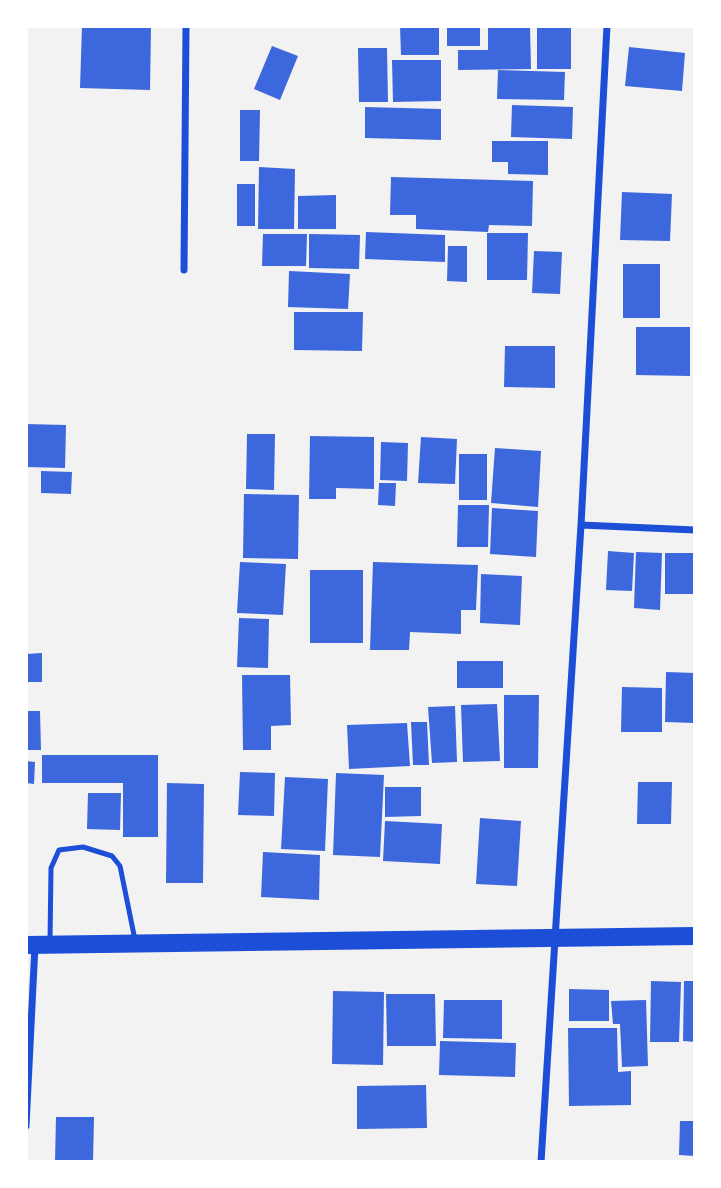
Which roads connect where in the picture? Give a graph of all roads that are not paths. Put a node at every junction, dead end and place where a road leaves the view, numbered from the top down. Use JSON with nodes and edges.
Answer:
{"nodes":[{"id":1,"x":186,"y":26,"type":"edge"},
{"id":2,"x":607,"y":26,"type":"edge"},
{"id":3,"x":184,"y":270,"type":"dead end"},
{"id":4,"x":581,"y":525,"type":"junction"},
{"id":5,"x":695,"y":530,"type":"edge"},
{"id":6,"x":695,"y":936,"type":"edge"},
{"id":7,"x":557,"y":937,"type":"junction"},
{"id":8,"x":136,"y":943,"type":"junction"},
{"id":9,"x":37,"y":944,"type":"edge"},
{"id":10,"x":26,"y":1126,"type":"edge"},
{"id":11,"x":541,"y":1162,"type":"edge"}],
"edges":[{"from":1,"to":3,"type":"street"},
{"from":2,"to":4,"type":"street"},
{"from":4,"to":5,"type":"street"},
{"from":4,"to":7,"type":"street"},
{"from":6,"to":7,"type":"main road"},
{"from":7,"to":8,"type":"main road"},
{"from":7,"to":11,"type":"street"},
{"from":8,"to":9,"type":"main road"},
{"from":8,"to":9,"type":"lane"},
{"from":9,"to":10,"type":"street"}]}
